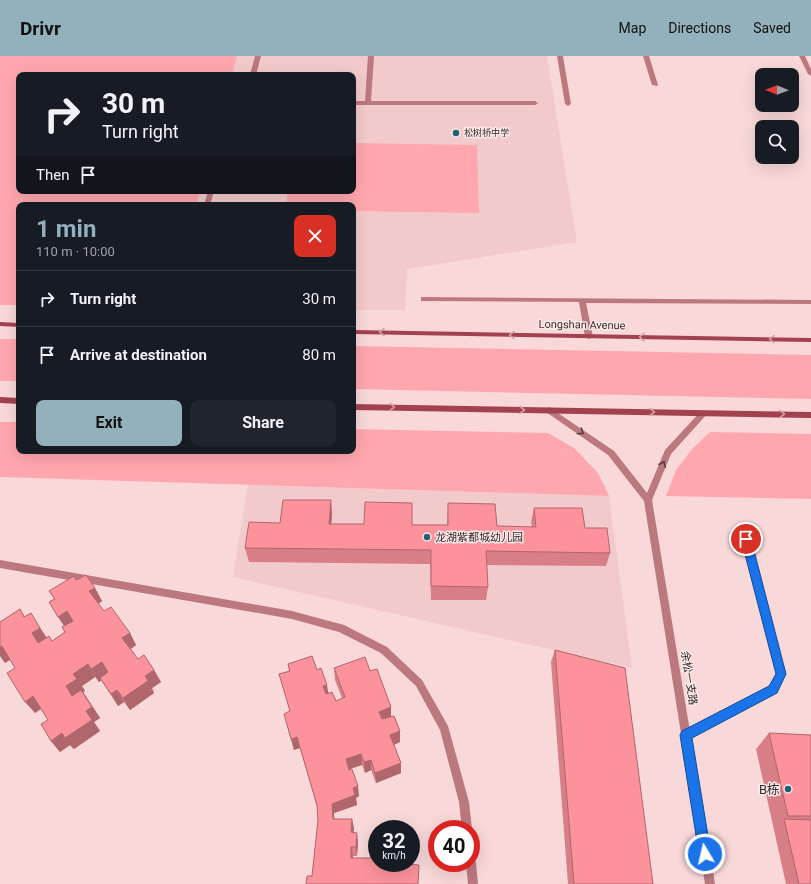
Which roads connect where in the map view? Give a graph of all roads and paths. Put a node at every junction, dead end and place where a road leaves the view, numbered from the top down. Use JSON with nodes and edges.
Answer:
{"nodes":[{"id":1,"x":258,"y":56,"type":"edge"},
{"id":2,"x":371,"y":56,"type":"edge"},
{"id":3,"x":560,"y":56,"type":"edge"},
{"id":4,"x":646,"y":56,"type":"edge"},
{"id":5,"x":802,"y":56,"type":"edge"},
{"id":6,"x":255,"y":72,"type":"edge"},
{"id":7,"x":811,"y":74,"type":"edge"},
{"id":8,"x":655,"y":86,"type":"dead end"},
{"id":9,"x":356,"y":103,"type":"edge"},
{"id":10,"x":368,"y":103,"type":"junction"},
{"id":11,"x":536,"y":104,"type":"dead end"},
{"id":12,"x":568,"y":104,"type":"dead end"},
{"id":13,"x":423,"y":299,"type":"dead end"},
{"id":14,"x":582,"y":300,"type":"junction"},
{"id":15,"x":811,"y":302,"type":"edge"},
{"id":16,"x":0,"y":324,"type":"edge"},
{"id":17,"x":16,"y":325,"type":"edge"},
{"id":18,"x":356,"y":332,"type":"edge"},
{"id":19,"x":589,"y":336,"type":"junction"},
{"id":20,"x":811,"y":340,"type":"edge"},
{"id":21,"x":0,"y":400,"type":"edge"},
{"id":22,"x":16,"y":401,"type":"edge"},
{"id":23,"x":356,"y":407,"type":"edge"},
{"id":24,"x":548,"y":410,"type":"junction"},
{"id":25,"x":704,"y":413,"type":"junction"},
{"id":26,"x":811,"y":415,"type":"edge"},
{"id":27,"x":648,"y":500,"type":"junction"},
{"id":28,"x":746,"y":539,"type":"dead end"},
{"id":29,"x":0,"y":564,"type":"edge"},
{"id":30,"x":686,"y":735,"type":"junction"},
{"id":31,"x":466,"y":820,"type":"edge"},
{"id":32,"x":472,"y":872,"type":"edge"},
{"id":33,"x":473,"y":884,"type":"edge"},
{"id":34,"x":710,"y":884,"type":"edge"}],
"edges":[{"from":1,"to":6,"type":"street"},
{"from":2,"to":10,"type":"street"},
{"from":3,"to":12,"type":"street"},
{"from":4,"to":8,"type":"street"},
{"from":5,"to":7,"type":"street"},
{"from":9,"to":10,"type":"street"},
{"from":10,"to":11,"type":"street"},
{"from":13,"to":14,"type":"street"},
{"from":14,"to":15,"type":"street"},
{"from":14,"to":19,"type":"street"},
{"from":16,"to":17,"type":"main road"},
{"from":19,"to":18,"type":"main road","name":"Longshan Avenue","one_way":true},
{"from":20,"to":19,"type":"main road","name":"Longshan Avenue","one_way":true},
{"from":21,"to":22,"type":"main road"},
{"from":23,"to":24,"type":"main road","one_way":true},
{"from":24,"to":25,"type":"main road","one_way":true},
{"from":24,"to":27,"type":"street","one_way":true},
{"from":25,"to":26,"type":"main road","one_way":true},
{"from":27,"to":25,"type":"street","one_way":true},
{"from":27,"to":30,"type":"street","name":"余松一支路"},
{"from":28,"to":30,"type":"street"},
{"from":29,"to":31,"type":"street"},
{"from":30,"to":34,"type":"street","name":"余松一支路"},
{"from":32,"to":33,"type":"street"}]}
